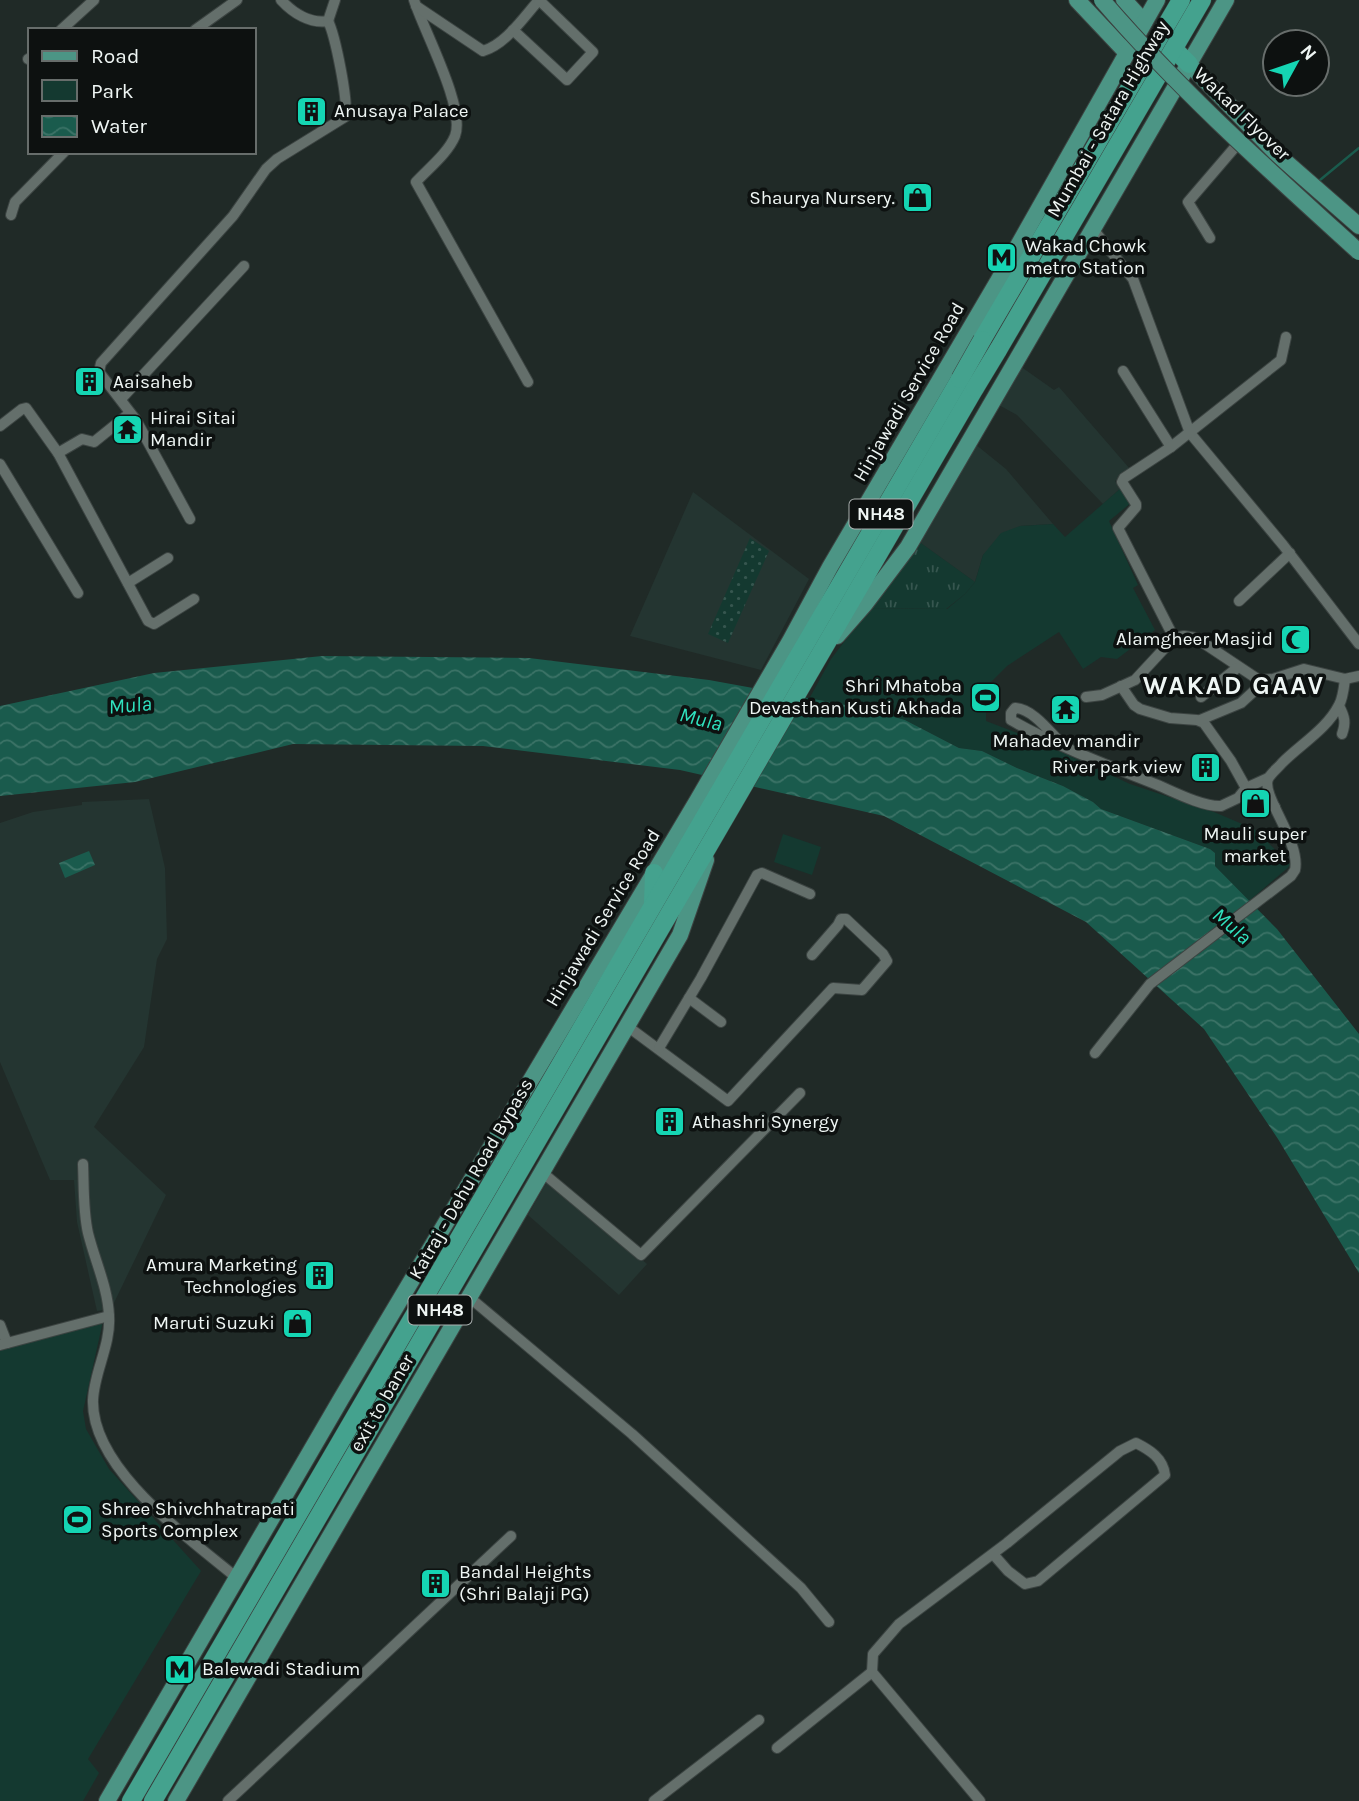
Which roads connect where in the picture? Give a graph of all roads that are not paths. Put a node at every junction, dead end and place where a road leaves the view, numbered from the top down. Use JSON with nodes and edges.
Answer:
{"nodes":[{"id":1,"x":94,"y":0,"type":"edge"},
{"id":2,"x":237,"y":0,"type":"edge"},
{"id":3,"x":281,"y":0,"type":"edge"},
{"id":4,"x":335,"y":0,"type":"edge"},
{"id":5,"x":539,"y":0,"type":"edge"},
{"id":6,"x":1077,"y":0,"type":"edge"},
{"id":7,"x":1102,"y":0,"type":"edge"},
{"id":8,"x":1112,"y":0,"type":"edge"},
{"id":9,"x":1124,"y":0,"type":"edge"},
{"id":10,"x":1157,"y":0,"type":"edge"},
{"id":11,"x":1181,"y":0,"type":"edge"},
{"id":12,"x":1202,"y":0,"type":"edge"},
{"id":13,"x":1226,"y":0,"type":"edge"},
{"id":14,"x":415,"y":3,"type":"edge"},
{"id":15,"x":324,"y":21,"type":"junction"},
{"id":16,"x":1144,"y":22,"type":"junction"},
{"id":17,"x":63,"y":28,"type":"edge"},
{"id":18,"x":198,"y":28,"type":"edge"},
{"id":19,"x":513,"y":30,"type":"junction"},
{"id":20,"x":1174,"y":49,"type":"junction"},
{"id":21,"x":1127,"y":54,"type":"junction"},
{"id":22,"x":1189,"y":64,"type":"junction"},
{"id":23,"x":1172,"y":92,"type":"junction"},
{"id":24,"x":1236,"y":146,"type":"junction"},
{"id":25,"x":62,"y":154,"type":"edge"},
{"id":26,"x":1279,"y":156,"type":"junction"},
{"id":27,"x":1263,"y":174,"type":"junction"},
{"id":28,"x":11,"y":215,"type":"dead end"},
{"id":29,"x":1359,"y":226,"type":"edge"},
{"id":30,"x":1093,"y":229,"type":"junction"},
{"id":31,"x":1210,"y":238,"type":"dead end"},
{"id":32,"x":1359,"y":243,"type":"edge"},
{"id":33,"x":1359,"y":252,"type":"edge"},
{"id":34,"x":1359,"y":261,"type":"edge"},
{"id":35,"x":244,"y":266,"type":"dead end"},
{"id":36,"x":1286,"y":337,"type":"dead end"},
{"id":37,"x":990,"y":345,"type":"junction"},
{"id":38,"x":960,"y":346,"type":"junction"},
{"id":39,"x":951,"y":361,"type":"junction"},
{"id":40,"x":1123,"y":371,"type":"dead end"},
{"id":41,"x":528,"y":382,"type":"dead end"},
{"id":42,"x":1003,"y":383,"type":"junction"},
{"id":43,"x":968,"y":384,"type":"junction"},
{"id":44,"x":121,"y":399,"type":"junction"},
{"id":45,"x":130,"y":413,"type":"junction"},
{"id":46,"x":0,"y":426,"type":"edge"},
{"id":47,"x":1190,"y":433,"type":"junction"},
{"id":48,"x":1171,"y":447,"type":"junction"},
{"id":49,"x":58,"y":453,"type":"junction"},
{"id":50,"x":0,"y":464,"type":"edge"},
{"id":51,"x":190,"y":519,"type":"dead end"},
{"id":52,"x":1290,"y":553,"type":"junction"},
{"id":53,"x":168,"y":558,"type":"dead end"},
{"id":54,"x":128,"y":583,"type":"junction"},
{"id":55,"x":78,"y":593,"type":"dead end"},
{"id":56,"x":194,"y":599,"type":"dead end"},
{"id":57,"x":1239,"y":601,"type":"dead end"},
{"id":58,"x":1174,"y":638,"type":"junction"},
{"id":59,"x":1359,"y":644,"type":"edge"},
{"id":60,"x":797,"y":645,"type":"junction"},
{"id":61,"x":820,"y":655,"type":"junction"},
{"id":62,"x":1237,"y":668,"type":"junction"},
{"id":63,"x":1359,"y":676,"type":"edge"},
{"id":64,"x":1345,"y":679,"type":"junction"},
{"id":65,"x":1265,"y":681,"type":"junction"},
{"id":66,"x":1121,"y":686,"type":"junction"},
{"id":67,"x":1087,"y":697,"type":"dead end"},
{"id":68,"x":1201,"y":697,"type":"dead end"},
{"id":69,"x":1339,"y":706,"type":"junction"},
{"id":70,"x":1200,"y":720,"type":"junction"},
{"id":71,"x":1342,"y":734,"type":"dead end"},
{"id":72,"x":1064,"y":746,"type":"junction"},
{"id":73,"x":1268,"y":778,"type":"junction"},
{"id":74,"x":1246,"y":788,"type":"junction"},
{"id":75,"x":1275,"y":807,"type":"junction"},
{"id":76,"x":710,"y":810,"type":"junction"},
{"id":77,"x":714,"y":838,"type":"junction"},
{"id":78,"x":654,"y":873,"type":"junction"},
{"id":79,"x":810,"y":894,"type":"dead end"},
{"id":80,"x":653,"y":907,"type":"junction"},
{"id":81,"x":812,"y":955,"type":"dead end"},
{"id":82,"x":689,"y":998,"type":"junction"},
{"id":83,"x":721,"y":1022,"type":"dead end"},
{"id":84,"x":627,"y":1026,"type":"junction"},
{"id":85,"x":659,"y":1048,"type":"junction"},
{"id":86,"x":1096,"y":1053,"type":"dead end"},
{"id":87,"x":800,"y":1093,"type":"dead end"},
{"id":88,"x":83,"y":1164,"type":"dead end"},
{"id":89,"x":543,"y":1172,"type":"junction"},
{"id":90,"x":469,"y":1297,"type":"junction"},
{"id":91,"x":110,"y":1316,"type":"junction"},
{"id":92,"x":0,"y":1325,"type":"edge"},
{"id":93,"x":3,"y":1344,"type":"edge"},
{"id":94,"x":335,"y":1508,"type":"junction"},
{"id":95,"x":511,"y":1536,"type":"dead end"},
{"id":96,"x":993,"y":1554,"type":"junction"},
{"id":97,"x":237,"y":1578,"type":"junction"},
{"id":98,"x":829,"y":1622,"type":"dead end"},
{"id":99,"x":872,"y":1672,"type":"junction"},
{"id":100,"x":759,"y":1720,"type":"dead end"},
{"id":101,"x":777,"y":1748,"type":"dead end"},
{"id":102,"x":107,"y":1801,"type":"edge"},
{"id":103,"x":131,"y":1801,"type":"edge"},
{"id":104,"x":153,"y":1801,"type":"edge"},
{"id":105,"x":176,"y":1801,"type":"edge"},
{"id":106,"x":228,"y":1801,"type":"edge"},
{"id":107,"x":654,"y":1801,"type":"edge"},
{"id":108,"x":980,"y":1801,"type":"edge"}],
"edges":[{"from":1,"to":17,"type":"street"},
{"from":2,"to":18,"type":"street"},
{"from":3,"to":15,"type":"street"},
{"from":4,"to":15,"type":"street"},
{"from":5,"to":19,"type":"street"},
{"from":5,"to":19,"type":"street"},
{"from":6,"to":21,"type":"main road"},
{"from":7,"to":33,"type":"main road","name":"Wakad Flyover","bridge":true},
{"from":8,"to":32,"type":"main road","name":"Wakad Flyover"},
{"from":9,"to":16,"type":"main road"},
{"from":10,"to":16,"type":"main road","name":"Hinjawadi Service Road"},
{"from":11,"to":37,"type":"highway","name":"Mumbai - Satara Highway","number":"NH48"},
{"from":12,"to":20,"type":"highway","name":"Mumbai - Satara Highway","number":"NH48"},
{"from":13,"to":22,"type":"main road"},
{"from":14,"to":19,"type":"street"},
{"from":14,"to":41,"type":"street"},
{"from":15,"to":44,"type":"street"},
{"from":16,"to":21,"type":"main road","name":"Hinjawadi Service Road"},
{"from":20,"to":22,"type":"highway"},
{"from":20,"to":37,"type":"highway","name":"Mumbai - Satara Highway","number":"NH48"},
{"from":21,"to":38,"type":"main road","name":"Hinjawadi Service Road"},
{"from":22,"to":23,"type":"main road"},
{"from":22,"to":26,"type":"main road"},
{"from":23,"to":24,"type":"main road"},
{"from":23,"to":30,"type":"main road"},
{"from":24,"to":27,"type":"main road"},
{"from":24,"to":31,"type":"street"},
{"from":25,"to":28,"type":"street"},
{"from":26,"to":27,"type":"main road"},
{"from":26,"to":29,"type":"main road"},
{"from":27,"to":34,"type":"main road"},
{"from":30,"to":42,"type":"main road"},
{"from":30,"to":47,"type":"street"},
{"from":35,"to":44,"type":"street"},
{"from":36,"to":47,"type":"street"},
{"from":37,"to":43,"type":"highway","name":"Mumbai - Satara Highway","number":"NH48","bridge":true},
{"from":38,"to":39,"type":"main road","name":"Hinjawadi Service Road"},
{"from":38,"to":42,"type":"main road"},
{"from":39,"to":42,"type":"main road"},
{"from":39,"to":60,"type":"main road","name":"Hinjawadi Service Road"},
{"from":40,"to":48,"type":"street"},
{"from":42,"to":61,"type":"main road"},
{"from":43,"to":60,"type":"highway","name":"Mumbai - Satara Highway","number":"NH48"},
{"from":43,"to":61,"type":"highway","name":"Mumbai - Satara Highway","number":"NH48"},
{"from":44,"to":45,"type":"street"},
{"from":45,"to":49,"type":"street"},
{"from":45,"to":51,"type":"street"},
{"from":46,"to":49,"type":"street"},
{"from":47,"to":48,"type":"street"},
{"from":47,"to":52,"type":"street"},
{"from":48,"to":58,"type":"street"},
{"from":49,"to":54,"type":"street"},
{"from":50,"to":55,"type":"street"},
{"from":52,"to":57,"type":"street"},
{"from":52,"to":59,"type":"street"},
{"from":53,"to":54,"type":"street"},
{"from":54,"to":56,"type":"street"},
{"from":58,"to":62,"type":"street"},
{"from":58,"to":66,"type":"street"},
{"from":60,"to":76,"type":"highway","name":"Katraj - Dehu Road Bypass","number":"NH48"},
{"from":61,"to":76,"type":"highway","name":"Katraj - Dehu Road Bypass","number":"NH48"},
{"from":62,"to":65,"type":"street"},
{"from":62,"to":68,"type":"street"},
{"from":63,"to":64,"type":"street"},
{"from":64,"to":65,"type":"street"},
{"from":64,"to":69,"type":"street"},
{"from":65,"to":70,"type":"street"},
{"from":66,"to":67,"type":"street"},
{"from":66,"to":70,"type":"street"},
{"from":69,"to":71,"type":"street"},
{"from":69,"to":73,"type":"street"},
{"from":70,"to":74,"type":"street"},
{"from":72,"to":72,"type":"street"},
{"from":72,"to":74,"type":"street"},
{"from":73,"to":74,"type":"street"},
{"from":73,"to":75,"type":"street"},
{"from":74,"to":75,"type":"street"},
{"from":75,"to":86,"type":"street"},
{"from":76,"to":77,"type":"highway","name":"Katraj - Dehu Road Bypass","number":"NH48"},
{"from":76,"to":78,"type":"main road","name":"Hinjawadi Service Road"},
{"from":76,"to":80,"type":"highway","name":"Katraj - Dehu Road Bypass","number":"NH48"},
{"from":77,"to":84,"type":"main road","name":"exit to baner"},
{"from":77,"to":94,"type":"highway","name":"Katraj - Dehu Road Bypass","number":"NH48"},
{"from":78,"to":80,"type":"highway"},
{"from":78,"to":97,"type":"main road","name":"Hinjawadi Service Road"},
{"from":79,"to":82,"type":"street"},
{"from":80,"to":103,"type":"highway","name":"Katraj - Dehu Road Bypass","number":"NH48"},
{"from":81,"to":85,"type":"street"},
{"from":82,"to":83,"type":"street"},
{"from":82,"to":85,"type":"street"},
{"from":84,"to":85,"type":"street"},
{"from":84,"to":89,"type":"main road","name":"exit to baner"},
{"from":87,"to":89,"type":"street"},
{"from":88,"to":91,"type":"street"},
{"from":89,"to":90,"type":"main road","name":"exit to baner"},
{"from":90,"to":94,"type":"main road","name":"exit to baner"},
{"from":90,"to":98,"type":"street"},
{"from":91,"to":93,"type":"street"},
{"from":91,"to":97,"type":"street"},
{"from":92,"to":93,"type":"street"},
{"from":94,"to":104,"type":"highway","name":"Katraj - Dehu Road Bypass","number":"NH48"},
{"from":94,"to":105,"type":"main road","name":"exit to baner"},
{"from":95,"to":106,"type":"street"},
{"from":96,"to":96,"type":"street"},
{"from":96,"to":99,"type":"street"},
{"from":97,"to":102,"type":"main road","name":"Hinjawadi Service Road"},
{"from":99,"to":101,"type":"street"},
{"from":99,"to":108,"type":"street"},
{"from":100,"to":107,"type":"street"}]}
